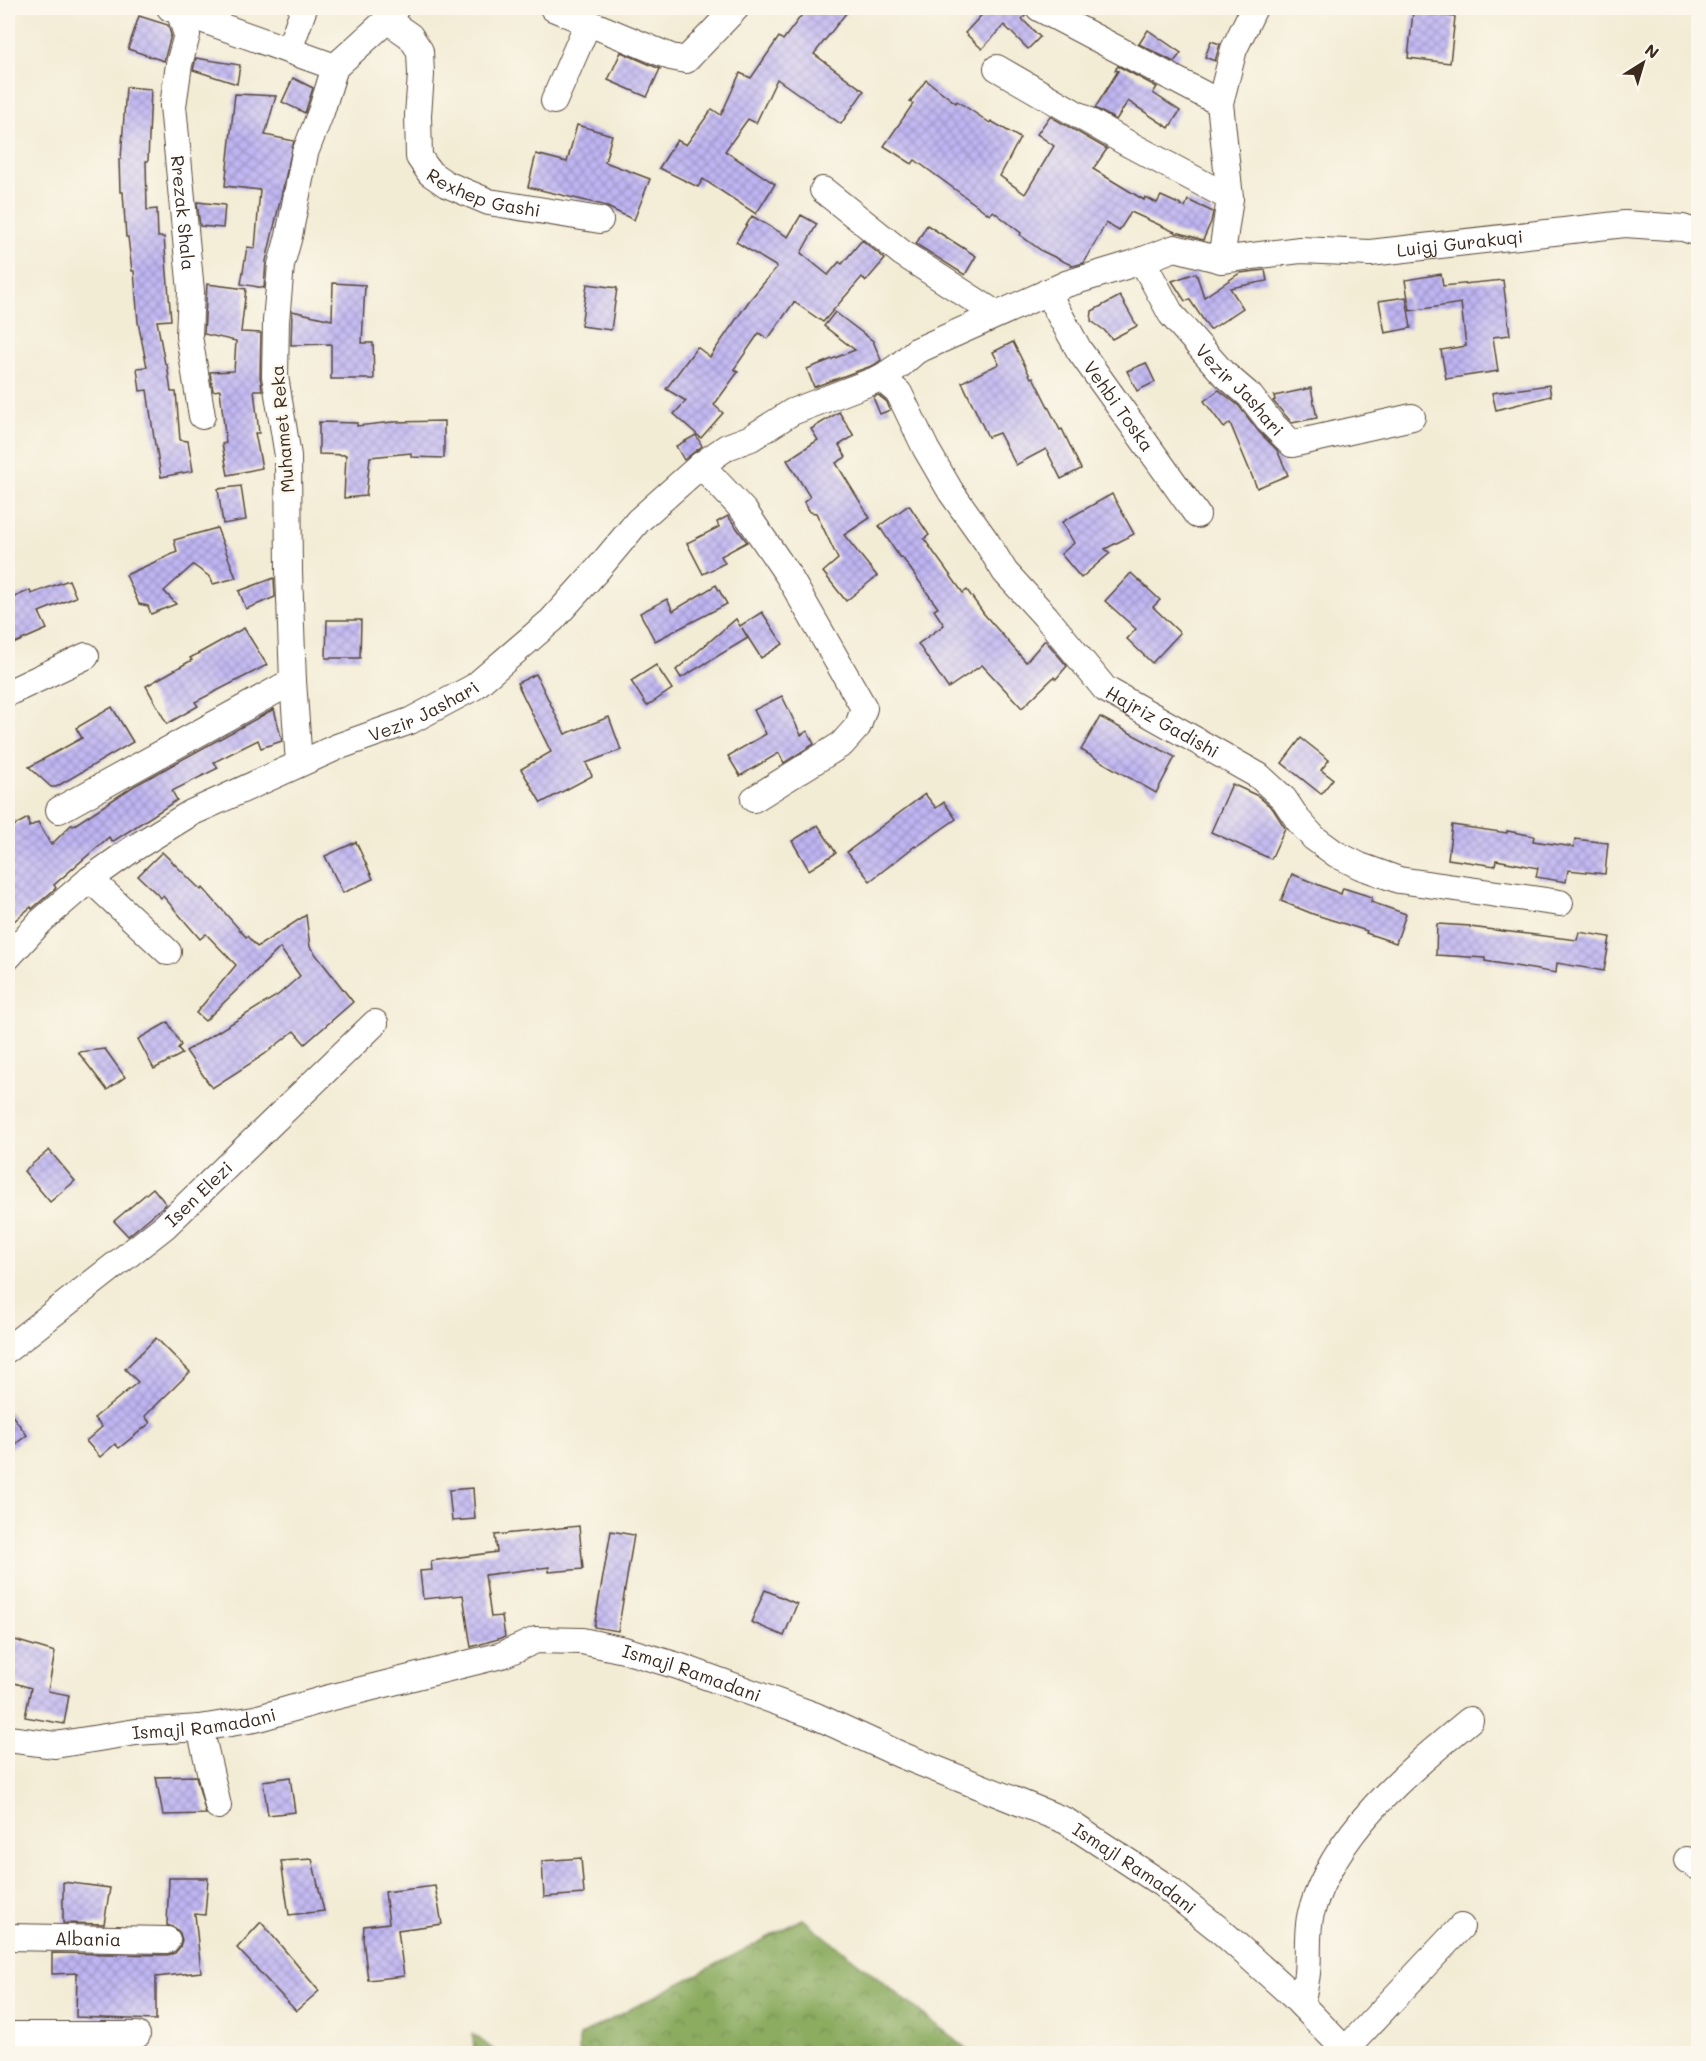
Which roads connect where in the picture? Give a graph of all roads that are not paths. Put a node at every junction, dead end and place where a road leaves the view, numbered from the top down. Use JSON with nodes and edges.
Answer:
{"nodes":[{"id":1,"x":303,"y":8,"type":"edge"},
{"id":2,"x":736,"y":8,"type":"edge"},
{"id":3,"x":1039,"y":8,"type":"edge"},
{"id":4,"x":1254,"y":8,"type":"edge"},
{"id":5,"x":175,"y":9,"type":"edge"},
{"id":6,"x":558,"y":9,"type":"edge"},
{"id":7,"x":391,"y":14,"type":"edge"},
{"id":8,"x":588,"y":23,"type":"junction"},
{"id":9,"x":289,"y":50,"type":"junction"},
{"id":10,"x":335,"y":67,"type":"junction"},
{"id":11,"x":997,"y":68,"type":"dead end"},
{"id":12,"x":554,"y":101,"type":"dead end"},
{"id":13,"x":1220,"y":103,"type":"junction"},
{"id":14,"x":823,"y":190,"type":"dead end"},
{"id":15,"x":1230,"y":198,"type":"junction"},
{"id":16,"x":600,"y":220,"type":"dead end"},
{"id":17,"x":1698,"y":233,"type":"edge"},
{"id":18,"x":1142,"y":260,"type":"junction"},
{"id":19,"x":1221,"y":260,"type":"junction"},
{"id":20,"x":1047,"y":292,"type":"junction"},
{"id":21,"x":996,"y":314,"type":"junction"},
{"id":22,"x":881,"y":378,"type":"junction"},
{"id":23,"x":202,"y":416,"type":"dead end"},
{"id":24,"x":1412,"y":417,"type":"dead end"},
{"id":25,"x":701,"y":465,"type":"junction"},
{"id":26,"x":1197,"y":515,"type":"dead end"},
{"id":27,"x":86,"y":656,"type":"dead end"},
{"id":28,"x":293,"y":681,"type":"junction"},
{"id":29,"x":8,"y":693,"type":"edge"},
{"id":30,"x":299,"y":763,"type":"junction"},
{"id":31,"x":754,"y":799,"type":"dead end"},
{"id":32,"x":59,"y":810,"type":"dead end"},
{"id":33,"x":90,"y":879,"type":"junction"},
{"id":34,"x":1560,"y":903,"type":"dead end"},
{"id":35,"x":168,"y":952,"type":"dead end"},
{"id":36,"x":8,"y":957,"type":"edge"},
{"id":37,"x":375,"y":1023,"type":"dead end"},
{"id":38,"x":8,"y":1349,"type":"edge"},
{"id":39,"x":1470,"y":1720,"type":"dead end"},
{"id":40,"x":200,"y":1728,"type":"junction"},
{"id":41,"x":8,"y":1739,"type":"edge"},
{"id":42,"x":218,"y":1806,"type":"dead end"},
{"id":43,"x":1461,"y":1927,"type":"dead end"},
{"id":44,"x":8,"y":1937,"type":"edge"},
{"id":45,"x":167,"y":1940,"type":"dead end"},
{"id":46,"x":1301,"y":2004,"type":"junction"},
{"id":47,"x":8,"y":2035,"type":"edge"},
{"id":48,"x":137,"y":2036,"type":"dead end"},
{"id":49,"x":1347,"y":2051,"type":"edge"}],
"edges":[{"from":1,"to":9,"type":"street"},
{"from":2,"to":8,"type":"street"},
{"from":3,"to":13,"type":"street"},
{"from":4,"to":13,"type":"street"},
{"from":5,"to":9,"type":"street"},
{"from":5,"to":23,"type":"street","name":"Rrezak Shala"},
{"from":6,"to":8,"type":"street"},
{"from":7,"to":10,"type":"street"},
{"from":7,"to":16,"type":"street","name":"Rexhep Gashi"},
{"from":8,"to":12,"type":"street"},
{"from":9,"to":10,"type":"street"},
{"from":10,"to":28,"type":"street","name":"Muhamet Reka"},
{"from":11,"to":15,"type":"street"},
{"from":13,"to":15,"type":"street"},
{"from":14,"to":21,"type":"street"},
{"from":15,"to":19,"type":"street"},
{"from":17,"to":19,"type":"street","name":"Luigj Gurakuqi"},
{"from":18,"to":19,"type":"street","name":"Vezir Jashari"},
{"from":18,"to":20,"type":"street","name":"Vezir Jashari"},
{"from":18,"to":24,"type":"street","name":"Vezir Jashari"},
{"from":20,"to":21,"type":"street","name":"Vezir Jashari"},
{"from":20,"to":26,"type":"street","name":"Vehbi Toska"},
{"from":21,"to":22,"type":"street","name":"Vezir Jashari"},
{"from":22,"to":25,"type":"street","name":"Vezir Jashari"},
{"from":22,"to":34,"type":"street","name":"Hajriz Gadishi"},
{"from":25,"to":30,"type":"street","name":"Vezir Jashari"},
{"from":25,"to":31,"type":"street"},
{"from":27,"to":29,"type":"street"},
{"from":28,"to":30,"type":"street","name":"Muhamet Reka"},
{"from":28,"to":32,"type":"street"},
{"from":30,"to":33,"type":"street","name":"Vezir Jashari"},
{"from":33,"to":35,"type":"street"},
{"from":33,"to":36,"type":"street","name":"Vezir Jashari"},
{"from":37,"to":38,"type":"street","name":"Isen Elezi"},
{"from":39,"to":46,"type":"street"},
{"from":40,"to":41,"type":"street","name":"Ismajl Ramadani"},
{"from":40,"to":42,"type":"street"},
{"from":40,"to":46,"type":"street","name":"Ismajl Ramadani"},
{"from":43,"to":49,"type":"street"},
{"from":44,"to":45,"type":"street","name":"Albania"},
{"from":46,"to":49,"type":"street","name":"Ismajl Ramadani"},
{"from":47,"to":48,"type":"street"}]}
